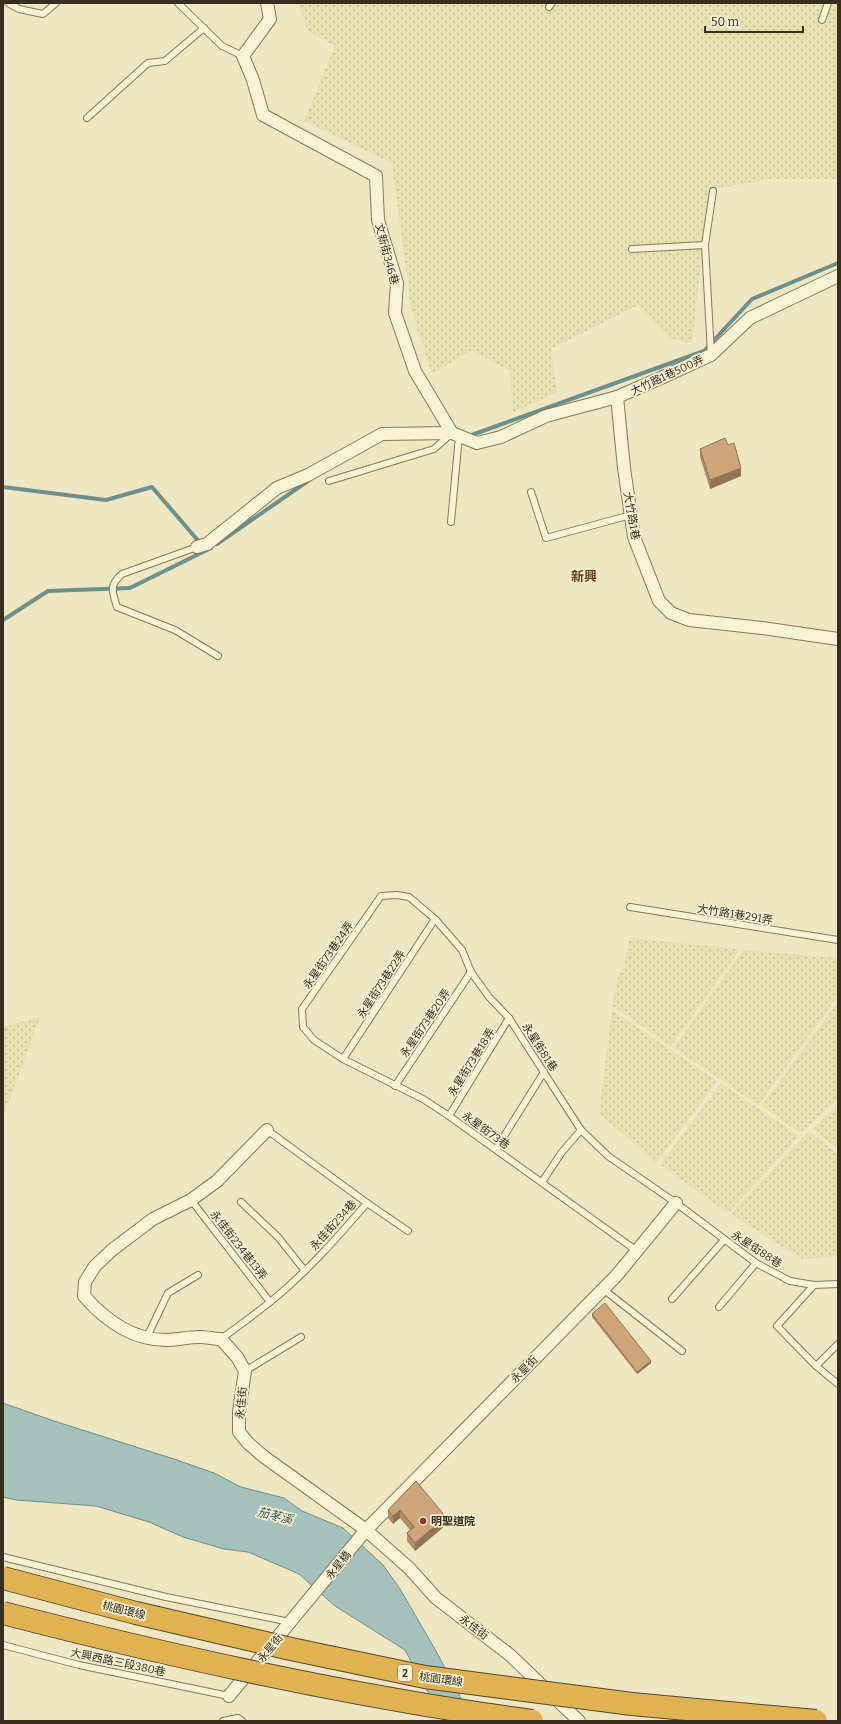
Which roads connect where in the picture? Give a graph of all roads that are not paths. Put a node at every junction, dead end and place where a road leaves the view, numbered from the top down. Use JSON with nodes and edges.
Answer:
{"nodes":[{"id":1,"x":8,"y":3,"type":"edge"},
{"id":2,"x":56,"y":3,"type":"edge"},
{"id":3,"x":178,"y":3,"type":"edge"},
{"id":4,"x":267,"y":3,"type":"edge"},
{"id":5,"x":828,"y":3,"type":"edge"},
{"id":6,"x":822,"y":20,"type":"dead end"},
{"id":7,"x":204,"y":28,"type":"junction"},
{"id":8,"x":243,"y":56,"type":"junction"},
{"id":9,"x":87,"y":118,"type":"dead end"},
{"id":10,"x":713,"y":191,"type":"dead end"},
{"id":11,"x":704,"y":245,"type":"junction"},
{"id":12,"x":632,"y":249,"type":"dead end"},
{"id":13,"x":838,"y":276,"type":"edge"},
{"id":14,"x":710,"y":355,"type":"junction"},
{"id":15,"x":618,"y":397,"type":"junction"},
{"id":16,"x":458,"y":437,"type":"junction"},
{"id":17,"x":329,"y":481,"type":"dead end"},
{"id":18,"x":531,"y":492,"type":"dead end"},
{"id":19,"x":631,"y":515,"type":"junction"},
{"id":20,"x":452,"y":522,"type":"dead end"},
{"id":21,"x":202,"y":545,"type":"joint"},
{"id":22,"x":838,"y":639,"type":"edge"},
{"id":23,"x":218,"y":656,"type":"dead end"},
{"id":24,"x":397,"y":895,"type":"joint"},
{"id":25,"x":630,"y":907,"type":"dead end"},
{"id":26,"x":435,"y":919,"type":"junction"},
{"id":27,"x":838,"y":940,"type":"edge"},
{"id":28,"x":471,"y":972,"type":"junction"},
{"id":29,"x":509,"y":1018,"type":"junction"},
{"id":30,"x":314,"y":1040,"type":"joint"},
{"id":31,"x":344,"y":1059,"type":"junction"},
{"id":32,"x":544,"y":1072,"type":"junction"},
{"id":33,"x":395,"y":1086,"type":"junction"},
{"id":34,"x":449,"y":1116,"type":"junction"},
{"id":35,"x":267,"y":1130,"type":"joint"},
{"id":36,"x":581,"y":1130,"type":"junction"},
{"id":37,"x":496,"y":1149,"type":"junction"},
{"id":38,"x":542,"y":1182,"type":"junction"},
{"id":39,"x":191,"y":1200,"type":"junction"},
{"id":40,"x":241,"y":1202,"type":"dead end"},
{"id":41,"x":366,"y":1203,"type":"junction"},
{"id":42,"x":676,"y":1203,"type":"junction"},
{"id":43,"x":408,"y":1231,"type":"dead end"},
{"id":44,"x":724,"y":1240,"type":"junction"},
{"id":45,"x":637,"y":1251,"type":"junction"},
{"id":46,"x":756,"y":1263,"type":"junction"},
{"id":47,"x":304,"y":1271,"type":"junction"},
{"id":48,"x":198,"y":1275,"type":"dead end"},
{"id":49,"x":838,"y":1284,"type":"edge"},
{"id":50,"x":814,"y":1285,"type":"junction"},
{"id":51,"x":603,"y":1289,"type":"junction"},
{"id":52,"x":672,"y":1299,"type":"dead end"},
{"id":53,"x":270,"y":1302,"type":"junction"},
{"id":54,"x":719,"y":1307,"type":"dead end"},
{"id":55,"x":301,"y":1337,"type":"dead end"},
{"id":56,"x":146,"y":1338,"type":"junction"},
{"id":57,"x":221,"y":1340,"type":"junction"},
{"id":58,"x":838,"y":1344,"type":"edge"},
{"id":59,"x":682,"y":1351,"type":"dead end"},
{"id":60,"x":816,"y":1366,"type":"junction"},
{"id":61,"x":245,"y":1371,"type":"junction"},
{"id":62,"x":838,"y":1384,"type":"edge"},
{"id":63,"x":366,"y":1530,"type":"junction"},
{"id":64,"x":3,"y":1557,"type":"edge"},
{"id":65,"x":3,"y":1578,"type":"edge"},
{"id":66,"x":310,"y":1600,"type":"joint"},
{"id":67,"x":3,"y":1613,"type":"edge"},
{"id":68,"x":291,"y":1623,"type":"junction"},
{"id":69,"x":3,"y":1644,"type":"edge"},
{"id":70,"x":229,"y":1696,"type":"joint"},
{"id":71,"x":223,"y":1721,"type":"edge"},
{"id":72,"x":242,"y":1721,"type":"edge"},
{"id":73,"x":532,"y":1721,"type":"edge"},
{"id":74,"x":579,"y":1721,"type":"edge"},
{"id":75,"x":816,"y":1721,"type":"edge"}],
"edges":[{"from":1,"to":2,"type":"lane"},
{"from":3,"to":7,"type":"lane"},
{"from":4,"to":8,"type":"street"},
{"from":5,"to":6,"type":"lane"},
{"from":7,"to":8,"type":"lane"},
{"from":7,"to":9,"type":"lane"},
{"from":8,"to":16,"type":"street","name":"文新街346巷"},
{"from":10,"to":11,"type":"lane"},
{"from":11,"to":12,"type":"lane"},
{"from":11,"to":14,"type":"lane"},
{"from":13,"to":14,"type":"street","name":"大竹路1巷500弄"},
{"from":14,"to":15,"type":"street","name":"大竹路1巷500弄"},
{"from":15,"to":16,"type":"street"},
{"from":15,"to":19,"type":"street","name":"大竹路1巷"},
{"from":16,"to":17,"type":"lane"},
{"from":16,"to":20,"type":"lane"},
{"from":16,"to":21,"type":"street"},
{"from":18,"to":19,"type":"lane"},
{"from":19,"to":22,"type":"street","name":"大竹路1巷"},
{"from":21,"to":23,"type":"lane"},
{"from":24,"to":26,"type":"lane","name":"永星街81巷"},
{"from":24,"to":30,"type":"lane","name":"永星街73巷24弄"},
{"from":25,"to":27,"type":"lane","name":"大竹路1巷291弄"},
{"from":26,"to":28,"type":"lane","name":"永星街81巷"},
{"from":26,"to":31,"type":"lane","name":"永星街73巷22弄"},
{"from":28,"to":29,"type":"lane","name":"永星街81巷"},
{"from":28,"to":33,"type":"lane","name":"永星街73巷20弄"},
{"from":29,"to":32,"type":"lane","name":"永星街81巷"},
{"from":29,"to":34,"type":"lane","name":"永星街73巷18弄"},
{"from":30,"to":31,"type":"lane","name":"永星街73巷"},
{"from":31,"to":33,"type":"lane","name":"永星街73巷"},
{"from":32,"to":36,"type":"lane","name":"永星街81巷"},
{"from":32,"to":37,"type":"lane"},
{"from":33,"to":34,"type":"lane","name":"永星街73巷"},
{"from":34,"to":37,"type":"lane","name":"永星街73巷"},
{"from":35,"to":39,"type":"street"},
{"from":35,"to":41,"type":"lane","name":"永佳街234巷"},
{"from":36,"to":38,"type":"lane"},
{"from":36,"to":42,"type":"lane","name":"永星街81巷"},
{"from":37,"to":38,"type":"lane","name":"永星街73巷"},
{"from":38,"to":45,"type":"lane","name":"永星街73巷"},
{"from":39,"to":53,"type":"lane","name":"永佳街234巷13弄"},
{"from":39,"to":56,"type":"street"},
{"from":40,"to":47,"type":"lane"},
{"from":41,"to":43,"type":"lane"},
{"from":41,"to":47,"type":"lane","name":"永佳街234巷"},
{"from":42,"to":44,"type":"lane","name":"永星街88巷"},
{"from":42,"to":45,"type":"street","name":"永星街"},
{"from":44,"to":46,"type":"lane","name":"永星街88巷"},
{"from":44,"to":52,"type":"lane"},
{"from":45,"to":51,"type":"street","name":"永星街"},
{"from":46,"to":50,"type":"lane","name":"永星街88巷"},
{"from":46,"to":54,"type":"lane"},
{"from":47,"to":53,"type":"lane","name":"永佳街234巷"},
{"from":48,"to":56,"type":"lane"},
{"from":49,"to":50,"type":"lane","name":"永星街88巷"},
{"from":50,"to":60,"type":"lane"},
{"from":51,"to":59,"type":"lane"},
{"from":51,"to":63,"type":"street","name":"永星街"},
{"from":53,"to":57,"type":"lane","name":"永佳街234巷"},
{"from":55,"to":61,"type":"lane"},
{"from":56,"to":57,"type":"street"},
{"from":57,"to":61,"type":"street","name":"永佳街"},
{"from":58,"to":60,"type":"lane"},
{"from":60,"to":62,"type":"lane"},
{"from":61,"to":63,"type":"street","name":"永佳街"},
{"from":63,"to":66,"type":"street","name":"永星橋"},
{"from":63,"to":74,"type":"street","name":"永佳街"},
{"from":64,"to":68,"type":"lane"},
{"from":65,"to":75,"type":"highway","name":"桃園環線","number":"2","bridge":true},
{"from":66,"to":68,"type":"street","name":"永星街"},
{"from":67,"to":73,"type":"highway","bridge":true},
{"from":68,"to":70,"type":"street","name":"永星街"},
{"from":69,"to":70,"type":"lane","name":"大興西路三段380巷"},
{"from":71,"to":72,"type":"lane"}]}
